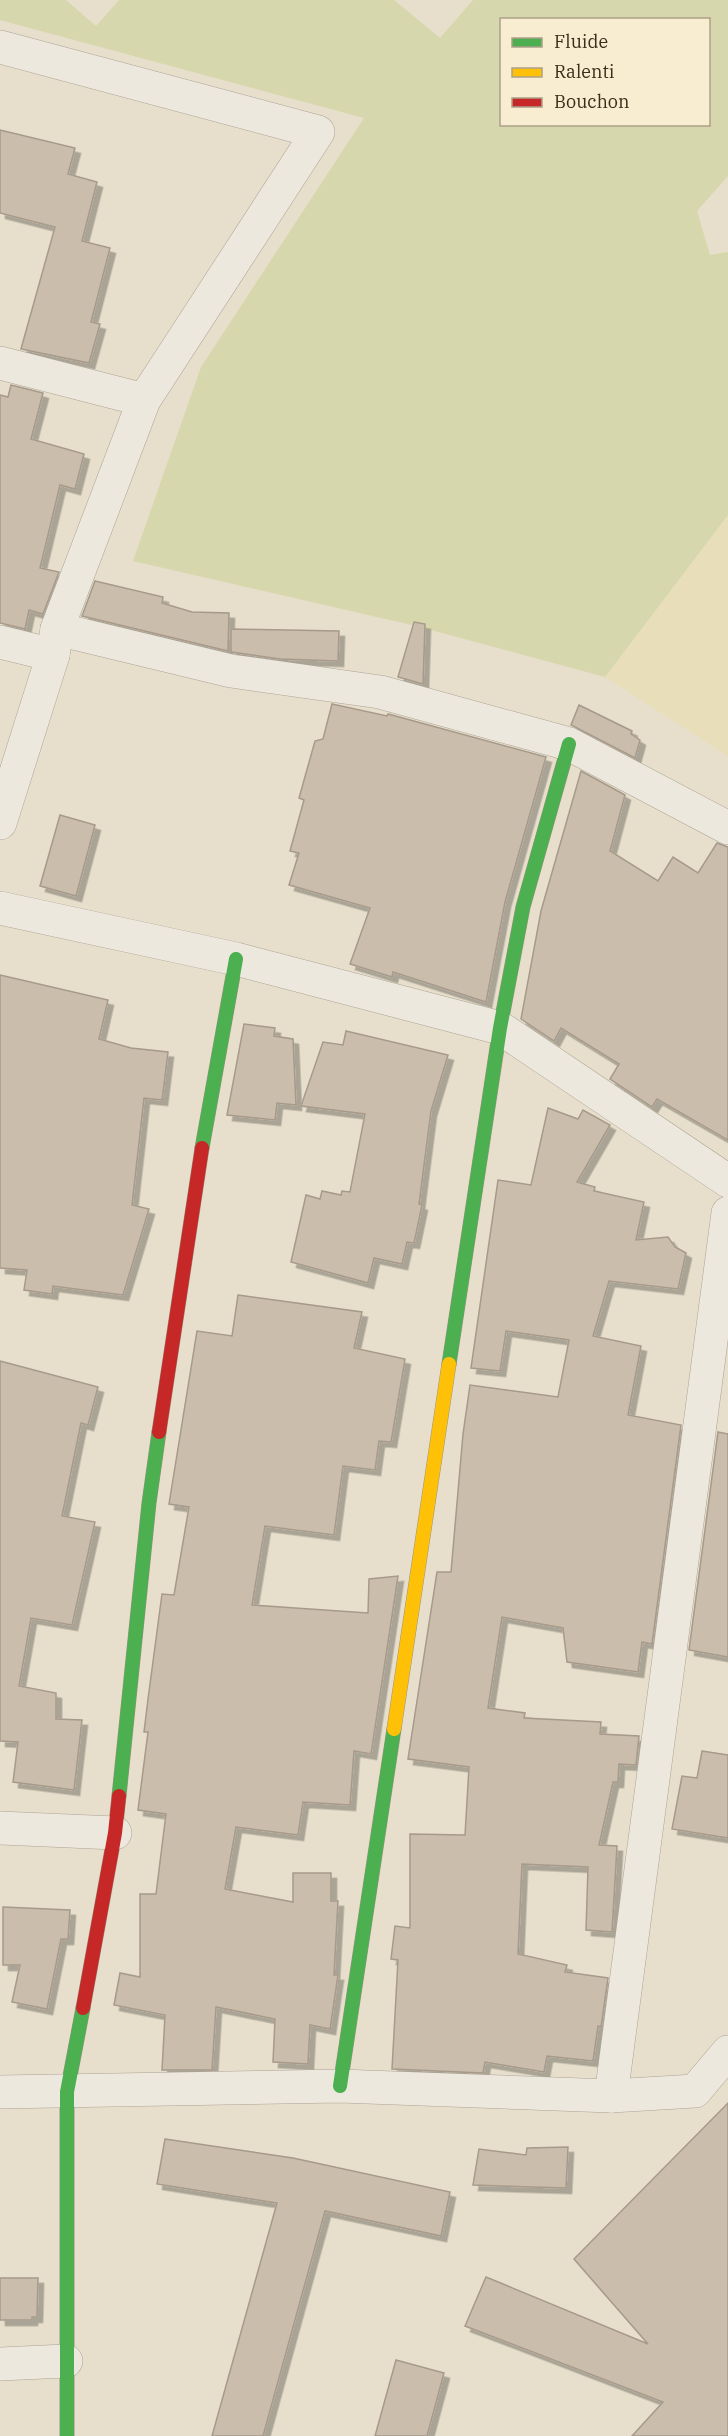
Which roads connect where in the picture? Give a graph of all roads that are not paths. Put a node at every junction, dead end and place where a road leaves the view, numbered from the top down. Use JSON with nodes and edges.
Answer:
{"nodes":[{"id":1,"x":0,"y":47,"type":"edge"},
{"id":2,"x":0,"y":363,"type":"edge"},
{"id":3,"x":144,"y":400,"type":"junction"},
{"id":4,"x":0,"y":642,"type":"edge"},
{"id":5,"x":55,"y":642,"type":"junction"},
{"id":6,"x":569,"y":744,"type":"junction"},
{"id":7,"x":0,"y":824,"type":"edge"},
{"id":8,"x":728,"y":828,"type":"edge"},
{"id":9,"x":0,"y":908,"type":"edge"},
{"id":10,"x":236,"y":959,"type":"junction"},
{"id":11,"x":500,"y":1028,"type":"junction"},
{"id":12,"x":728,"y":1181,"type":"edge"},
{"id":13,"x":728,"y":1213,"type":"edge"},
{"id":14,"x":0,"y":1828,"type":"edge"},
{"id":15,"x":115,"y":1833,"type":"junction"},
{"id":16,"x":728,"y":2052,"type":"edge"},
{"id":17,"x":340,"y":2086,"type":"junction"},
{"id":18,"x":0,"y":2092,"type":"edge"},
{"id":19,"x":67,"y":2092,"type":"junction"},
{"id":20,"x":611,"y":2096,"type":"junction"},
{"id":21,"x":66,"y":2361,"type":"junction"},
{"id":22,"x":0,"y":2364,"type":"edge"},
{"id":23,"x":67,"y":2436,"type":"edge"}],
"edges":[{"from":1,"to":3,"type":"street"},
{"from":2,"to":3,"type":"street"},
{"from":3,"to":5,"type":"street"},
{"from":4,"to":5,"type":"street"},
{"from":5,"to":6,"type":"street"},
{"from":5,"to":7,"type":"street"},
{"from":6,"to":8,"type":"street"},
{"from":6,"to":11,"type":"street"},
{"from":9,"to":10,"type":"street"},
{"from":10,"to":11,"type":"street"},
{"from":10,"to":15,"type":"street"},
{"from":11,"to":12,"type":"street"},
{"from":11,"to":17,"type":"street"},
{"from":13,"to":20,"type":"street"},
{"from":14,"to":15,"type":"street"},
{"from":15,"to":19,"type":"street"},
{"from":16,"to":20,"type":"street"},
{"from":17,"to":19,"type":"street"},
{"from":17,"to":20,"type":"street"},
{"from":18,"to":19,"type":"street"},
{"from":19,"to":21,"type":"street"},
{"from":21,"to":22,"type":"street"},
{"from":21,"to":23,"type":"street"}]}
